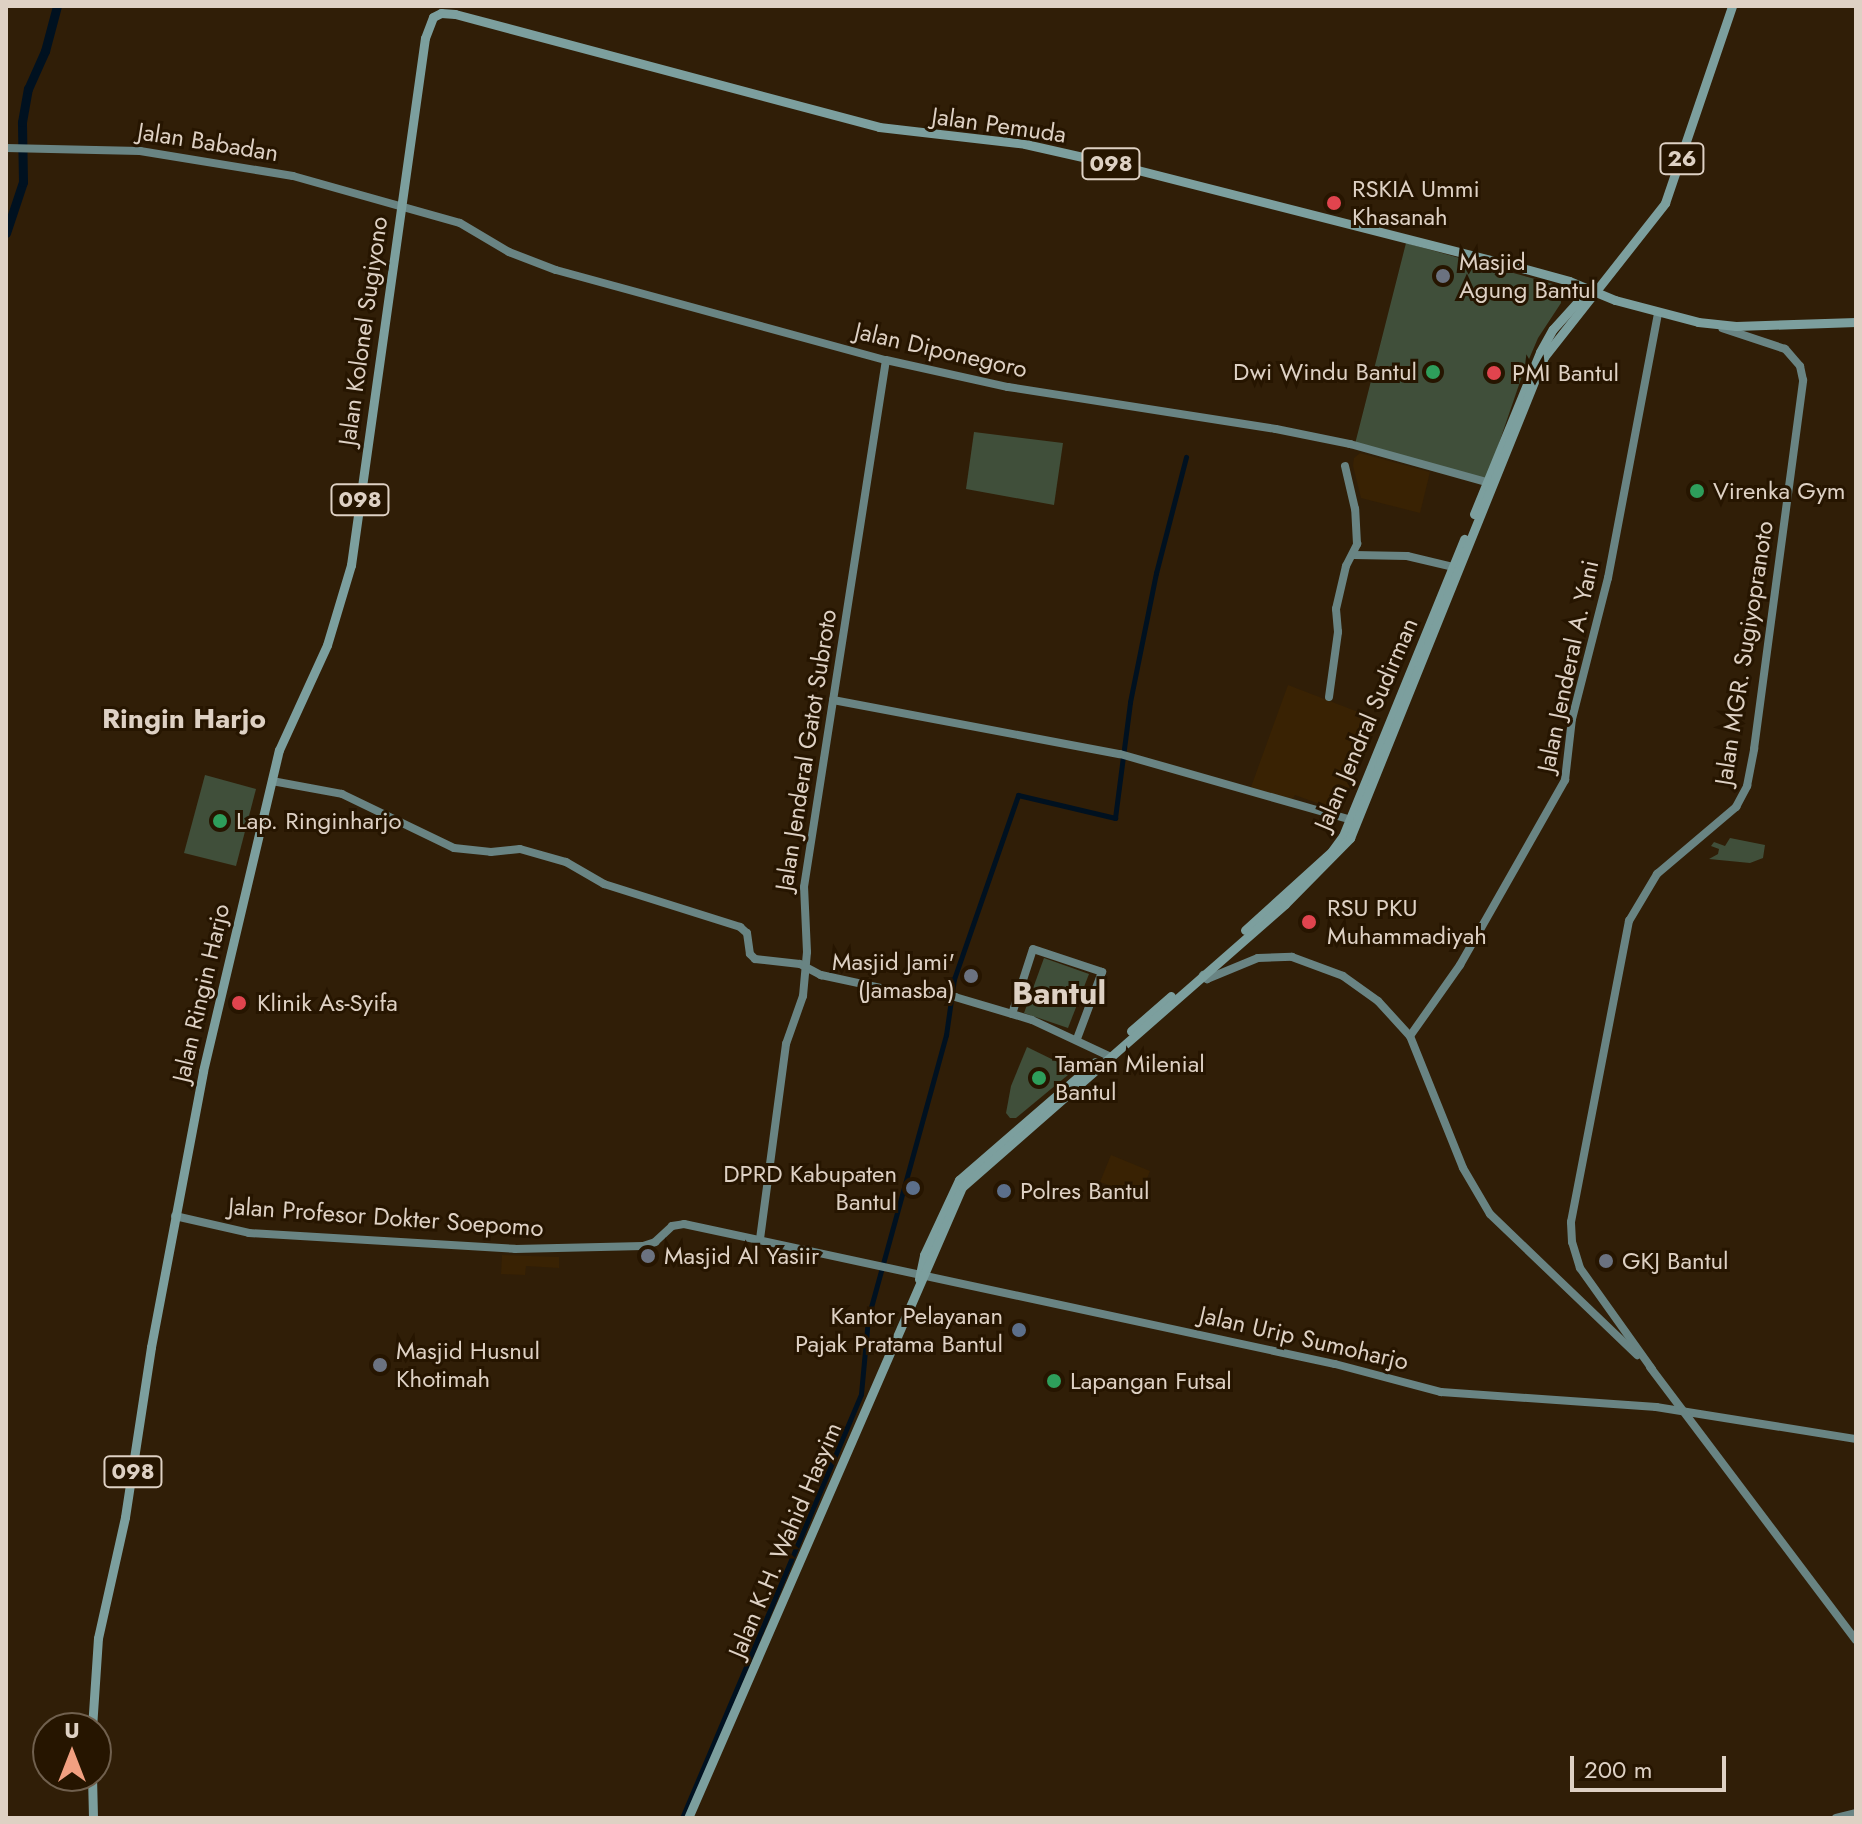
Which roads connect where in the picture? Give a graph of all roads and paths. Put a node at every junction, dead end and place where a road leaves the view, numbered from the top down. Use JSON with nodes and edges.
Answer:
{"nodes":[{"id":1,"x":1730,"y":6,"type":"edge"},
{"id":2,"x":9,"y":148,"type":"edge"},
{"id":3,"x":401,"y":206,"type":"junction"},
{"id":4,"x":1592,"y":290,"type":"junction"},
{"id":5,"x":1658,"y":313,"type":"junction"},
{"id":6,"x":1698,"y":322,"type":"junction"},
{"id":7,"x":1856,"y":322,"type":"edge"},
{"id":8,"x":886,"y":360,"type":"junction"},
{"id":9,"x":1345,"y":466,"type":"dead end"},
{"id":10,"x":1486,"y":482,"type":"junction"},
{"id":11,"x":1354,"y":555,"type":"junction"},
{"id":12,"x":1453,"y":567,"type":"junction"},
{"id":13,"x":1419,"y":663,"type":"junction"},
{"id":14,"x":1329,"y":697,"type":"dead end"},
{"id":15,"x":833,"y":700,"type":"junction"},
{"id":16,"x":272,"y":781,"type":"junction"},
{"id":17,"x":1351,"y":820,"type":"junction"},
{"id":18,"x":1292,"y":892,"type":"junction"},
{"id":19,"x":806,"y":968,"type":"junction"},
{"id":20,"x":1203,"y":975,"type":"junction"},
{"id":21,"x":1012,"y":1014,"type":"junction"},
{"id":22,"x":1410,"y":1036,"type":"junction"},
{"id":23,"x":1077,"y":1039,"type":"junction"},
{"id":24,"x":1108,"y":1055,"type":"junction"},
{"id":25,"x":175,"y":1216,"type":"junction"},
{"id":26,"x":760,"y":1239,"type":"junction"},
{"id":27,"x":920,"y":1276,"type":"junction"},
{"id":28,"x":1652,"y":1369,"type":"junction"},
{"id":29,"x":1668,"y":1390,"type":"junction"},
{"id":30,"x":1656,"y":1407,"type":"junction"},
{"id":31,"x":1684,"y":1410,"type":"junction"},
{"id":32,"x":1714,"y":1416,"type":"junction"},
{"id":33,"x":1702,"y":1434,"type":"junction"},
{"id":34,"x":1856,"y":1439,"type":"edge"},
{"id":35,"x":1856,"y":1640,"type":"edge"},
{"id":36,"x":93,"y":1712,"type":"edge"},
{"id":37,"x":92,"y":1792,"type":"edge"},
{"id":38,"x":1856,"y":1813,"type":"edge"},
{"id":39,"x":93,"y":1818,"type":"edge"},
{"id":40,"x":688,"y":1818,"type":"edge"},
{"id":41,"x":1836,"y":1818,"type":"edge"}],
"edges":[{"from":1,"to":4,"type":"main road","number":"26"},
{"from":2,"to":3,"type":"main road","name":"Jalan Babadan"},
{"from":3,"to":4,"type":"main road","name":"Jalan Pemuda","number":"098"},
{"from":3,"to":8,"type":"main road","name":"Jalan Diponegoro"},
{"from":3,"to":16,"type":"main road","name":"Jalan Kolonel Sugiyono","number":"098"},
{"from":4,"to":5,"type":"main road","name":"Jalan Pemuda"},
{"from":4,"to":10,"type":"main road","name":"Jalan Jendral Sudirman"},
{"from":4,"to":13,"type":"main road","name":"Jalan Jendral Sudirman"},
{"from":5,"to":6,"type":"main road","name":"Jalan Pemuda"},
{"from":5,"to":22,"type":"main road","name":"Jalan Jenderal A. Yani"},
{"from":6,"to":7,"type":"main road","name":"Jalan Pemuda"},
{"from":6,"to":28,"type":"main road","name":"Jalan MGR. Sugiyopranoto"},
{"from":8,"to":10,"type":"main road","name":"Jalan Diponegoro"},
{"from":8,"to":15,"type":"main road","name":"Jalan Jenderal Gatot Subroto"},
{"from":9,"to":11,"type":"main road"},
{"from":10,"to":12,"type":"main road","name":"Jalan Jendral Sudirman"},
{"from":11,"to":12,"type":"main road"},
{"from":11,"to":14,"type":"main road"},
{"from":12,"to":13,"type":"main road","name":"Jalan Jendral Sudirman"},
{"from":13,"to":17,"type":"main road","name":"Jalan Jendral Sudirman"},
{"from":13,"to":18,"type":"main road","name":"Jalan Jendral Sudirman"},
{"from":15,"to":17,"type":"main road"},
{"from":15,"to":19,"type":"main road","name":"Jalan Jenderal Gatot Subroto"},
{"from":16,"to":19,"type":"main road"},
{"from":16,"to":25,"type":"main road","name":"Jalan Ringin Harjo","number":"098"},
{"from":17,"to":18,"type":"main road","name":"Jalan Jendral Sudirman"},
{"from":18,"to":20,"type":"main road","name":"Jalan Jendral Sudirman"},
{"from":18,"to":24,"type":"main road","name":"Jalan Jendral Sudirman"},
{"from":19,"to":21,"type":"main road"},
{"from":19,"to":26,"type":"main road","name":"Jalan Jenderal Gatot Subroto"},
{"from":20,"to":22,"type":"main road"},
{"from":20,"to":24,"type":"main road","name":"Jalan Jendral Sudirman"},
{"from":21,"to":23,"type":"main road"},
{"from":21,"to":23,"type":"main road"},
{"from":22,"to":28,"type":"main road"},
{"from":23,"to":24,"type":"main road"},
{"from":24,"to":27,"type":"main road","name":"Jalan Jendral Sudirman"},
{"from":25,"to":26,"type":"main road","name":"Jalan Profesor Dokter Soepomo"},
{"from":25,"to":36,"type":"main road","number":"098"},
{"from":26,"to":27,"type":"main road","name":"Jalan Profesor Dokter Soepomo"},
{"from":27,"to":30,"type":"main road","name":"Jalan Urip Sumoharjo"},
{"from":27,"to":40,"type":"main road","name":"Jalan K.H. Wahid Hasyim"},
{"from":28,"to":29,"type":"main road"},
{"from":29,"to":30,"type":"main road"},
{"from":29,"to":31,"type":"main road"},
{"from":30,"to":31,"type":"main road","name":"Jalan Urip Sumoharjo"},
{"from":31,"to":32,"type":"main road","name":"Jalan Urip Sumoharjo"},
{"from":31,"to":33,"type":"main road"},
{"from":32,"to":33,"type":"main road"},
{"from":32,"to":34,"type":"main road","name":"Jalan Urip Sumoharjo"},
{"from":33,"to":35,"type":"main road"},
{"from":37,"to":39,"type":"main road"},
{"from":38,"to":41,"type":"main road"}]}
